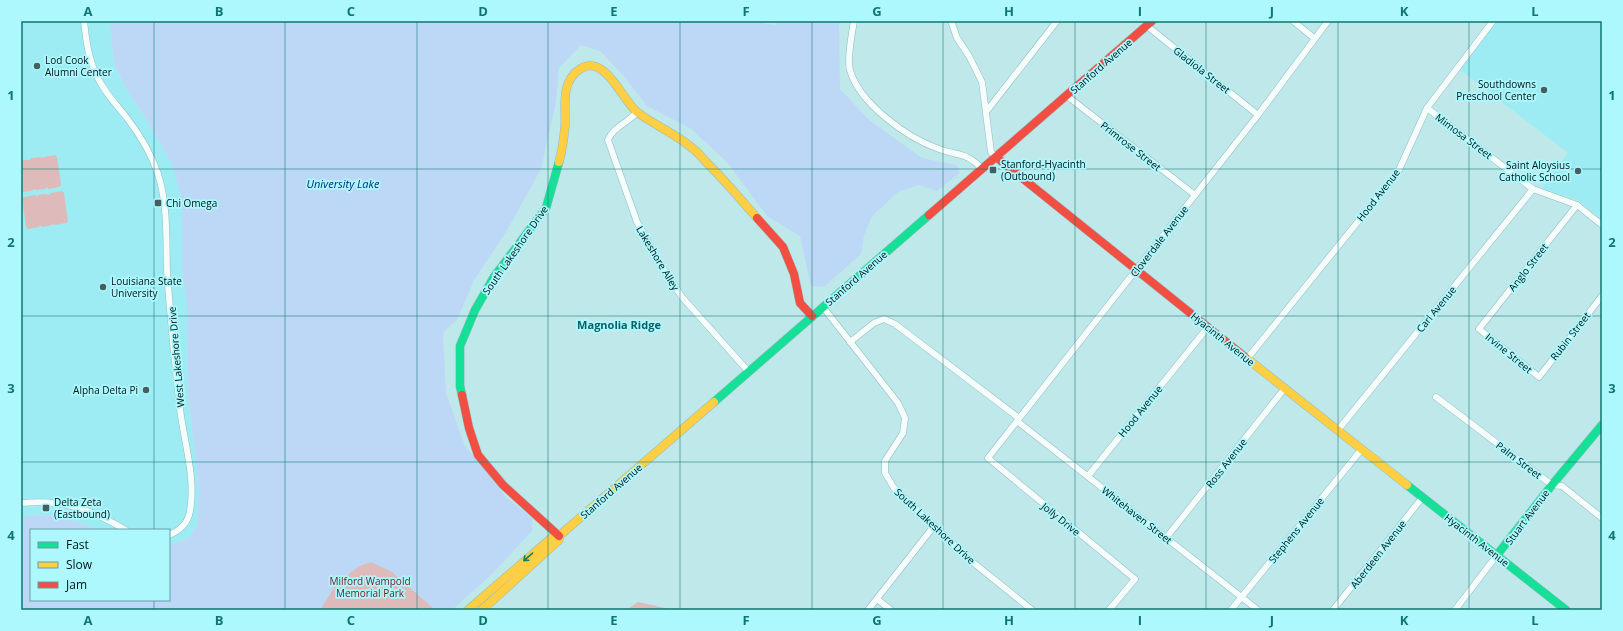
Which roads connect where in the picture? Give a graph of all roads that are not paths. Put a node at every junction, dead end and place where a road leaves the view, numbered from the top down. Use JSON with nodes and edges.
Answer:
{"nodes":[{"id":1,"x":84,"y":21,"type":"edge"},
{"id":2,"x":854,"y":21,"type":"edge"},
{"id":3,"x":951,"y":21,"type":"edge"},
{"id":4,"x":1057,"y":21,"type":"edge"},
{"id":5,"x":1293,"y":21,"type":"edge"},
{"id":6,"x":1328,"y":21,"type":"edge"},
{"id":7,"x":1493,"y":21,"type":"edge"},
{"id":8,"x":1149,"y":24,"type":"edge"},
{"id":9,"x":1314,"y":38,"type":"junction"},
{"id":10,"x":1067,"y":96,"type":"junction"},
{"id":11,"x":1427,"y":108,"type":"junction"},
{"id":12,"x":637,"y":112,"type":"junction"},
{"id":13,"x":986,"y":112,"type":"junction"},
{"id":14,"x":1258,"y":115,"type":"junction"},
{"id":15,"x":996,"y":157,"type":"junction"},
{"id":16,"x":982,"y":170,"type":"junction"},
{"id":17,"x":1533,"y":189,"type":"junction"},
{"id":18,"x":1195,"y":195,"type":"junction"},
{"id":19,"x":1577,"y":205,"type":"junction"},
{"id":20,"x":1602,"y":225,"type":"edge"},
{"id":21,"x":1136,"y":270,"type":"junction"},
{"id":22,"x":1602,"y":296,"type":"edge"},
{"id":23,"x":823,"y":307,"type":"junction"},
{"id":24,"x":812,"y":316,"type":"junction"},
{"id":25,"x":1208,"y":328,"type":"junction"},
{"id":26,"x":1479,"y":329,"type":"joint"},
{"id":27,"x":850,"y":342,"type":"junction"},
{"id":28,"x":1246,"y":359,"type":"junction"},
{"id":29,"x":748,"y":371,"type":"junction"},
{"id":30,"x":1539,"y":377,"type":"joint"},
{"id":31,"x":1285,"y":388,"type":"junction"},
{"id":32,"x":1436,"y":397,"type":"dead end"},
{"id":33,"x":1018,"y":420,"type":"junction"},
{"id":34,"x":1602,"y":425,"type":"edge"},
{"id":35,"x":1338,"y":430,"type":"junction"},
{"id":36,"x":1361,"y":450,"type":"junction"},
{"id":37,"x":988,"y":458,"type":"joint"},
{"id":38,"x":1088,"y":476,"type":"junction"},
{"id":39,"x":1552,"y":485,"type":"junction"},
{"id":40,"x":1422,"y":498,"type":"junction"},
{"id":41,"x":21,"y":503,"type":"edge"},
{"id":42,"x":1602,"y":518,"type":"edge"},
{"id":43,"x":934,"y":526,"type":"junction"},
{"id":44,"x":124,"y":529,"type":"edge"},
{"id":45,"x":170,"y":535,"type":"edge"},
{"id":46,"x":559,"y":536,"type":"junction"},
{"id":47,"x":1166,"y":538,"type":"junction"},
{"id":48,"x":1497,"y":556,"type":"junction"},
{"id":49,"x":1242,"y":597,"type":"junction"},
{"id":50,"x":877,"y":599,"type":"junction"},
{"id":51,"x":468,"y":610,"type":"edge"},
{"id":52,"x":482,"y":610,"type":"edge"},
{"id":53,"x":868,"y":610,"type":"edge"},
{"id":54,"x":891,"y":610,"type":"edge"},
{"id":55,"x":1032,"y":610,"type":"edge"},
{"id":56,"x":1109,"y":610,"type":"edge"},
{"id":57,"x":1231,"y":610,"type":"edge"},
{"id":58,"x":1258,"y":610,"type":"edge"},
{"id":59,"x":1333,"y":610,"type":"edge"},
{"id":60,"x":1455,"y":610,"type":"edge"},
{"id":61,"x":1566,"y":610,"type":"edge"}],
"edges":[{"from":1,"to":45,"type":"street","name":"West Lakeshore Drive"},
{"from":2,"to":16,"type":"street"},
{"from":3,"to":13,"type":"street"},
{"from":4,"to":13,"type":"street"},
{"from":5,"to":9,"type":"street"},
{"from":6,"to":9,"type":"street","name":"Cloverdale Avenue"},
{"from":7,"to":11,"type":"street","name":"Hood Avenue"},
{"from":8,"to":10,"type":"street","name":"Stanford Avenue"},
{"from":8,"to":14,"type":"street","name":"Gladiola Street"},
{"from":9,"to":14,"type":"street","name":"Cloverdale Avenue"},
{"from":10,"to":15,"type":"street","name":"Stanford Avenue"},
{"from":10,"to":18,"type":"street","name":"Primrose Street"},
{"from":11,"to":17,"type":"street","name":"Mimosa Street"},
{"from":11,"to":28,"type":"street","name":"Hood Avenue"},
{"from":12,"to":24,"type":"street","name":"South Lakeshore Drive"},
{"from":12,"to":29,"type":"street","name":"Lakeshore Alley"},
{"from":12,"to":46,"type":"street","name":"South Lakeshore Drive"},
{"from":13,"to":15,"type":"street"},
{"from":14,"to":18,"type":"street","name":"Cloverdale Avenue"},
{"from":15,"to":16,"type":"street","name":"Stanford Avenue"},
{"from":15,"to":21,"type":"street","name":"Hyacinth Avenue"},
{"from":16,"to":23,"type":"street","name":"Stanford Avenue"},
{"from":17,"to":19,"type":"street","name":"Mimosa Street"},
{"from":17,"to":35,"type":"street","name":"Carl Avenue"},
{"from":18,"to":21,"type":"street","name":"Cloverdale Avenue"},
{"from":19,"to":20,"type":"street","name":"Mimosa Street"},
{"from":19,"to":26,"type":"street","name":"Anglo Street"},
{"from":21,"to":25,"type":"street","name":"Hyacinth Avenue"},
{"from":21,"to":33,"type":"street","name":"Cloverdale Avenue"},
{"from":22,"to":30,"type":"street","name":"Rubin Street"},
{"from":23,"to":24,"type":"street","name":"Stanford Avenue"},
{"from":23,"to":27,"type":"street","name":"South Lakeshore Drive"},
{"from":24,"to":29,"type":"street","name":"Stanford Avenue"},
{"from":25,"to":28,"type":"street","name":"Hyacinth Avenue"},
{"from":25,"to":38,"type":"street","name":"Hood Avenue"},
{"from":26,"to":30,"type":"street","name":"Irvine Street"},
{"from":27,"to":33,"type":"street","name":"Whitehaven Street"},
{"from":27,"to":43,"type":"street","name":"South Lakeshore Drive"},
{"from":28,"to":31,"type":"street","name":"Hyacinth Avenue"},
{"from":29,"to":46,"type":"street","name":"Stanford Avenue"},
{"from":31,"to":35,"type":"street","name":"Hyacinth Avenue"},
{"from":31,"to":47,"type":"street","name":"Ross Avenue"},
{"from":32,"to":39,"type":"street","name":"Palm Street"},
{"from":33,"to":37,"type":"street","name":"Cloverdale Avenue"},
{"from":33,"to":38,"type":"street","name":"Whitehaven Street"},
{"from":34,"to":39,"type":"street","name":"Stuart Avenue"},
{"from":35,"to":36,"type":"street","name":"Hyacinth Avenue"},
{"from":36,"to":40,"type":"street","name":"Hyacinth Avenue"},
{"from":36,"to":49,"type":"street","name":"Stephens Avenue"},
{"from":37,"to":56,"type":"street","name":"Jolly Drive"},
{"from":38,"to":47,"type":"street","name":"Whitehaven Street"},
{"from":39,"to":42,"type":"street","name":"Palm Street"},
{"from":39,"to":48,"type":"street","name":"Stuart Avenue"},
{"from":40,"to":48,"type":"street","name":"Hyacinth Avenue"},
{"from":40,"to":59,"type":"street","name":"Aberdeen Avenue"},
{"from":41,"to":44,"type":"street"},
{"from":43,"to":50,"type":"street"},
{"from":43,"to":55,"type":"street","name":"South Lakeshore Drive"},
{"from":46,"to":51,"type":"street","name":"Stanford Avenue","one_way":true},
{"from":46,"to":52,"type":"street","name":"Stanford Avenue"},
{"from":47,"to":49,"type":"street","name":"Whitehaven Street"},
{"from":48,"to":60,"type":"street","name":"Stuart Avenue"},
{"from":48,"to":61,"type":"street","name":"Hyacinth Avenue"},
{"from":49,"to":57,"type":"street","name":"Stephens Avenue"},
{"from":49,"to":58,"type":"street","name":"Whitehaven Street"},
{"from":50,"to":53,"type":"street"},
{"from":50,"to":54,"type":"street"}]}
